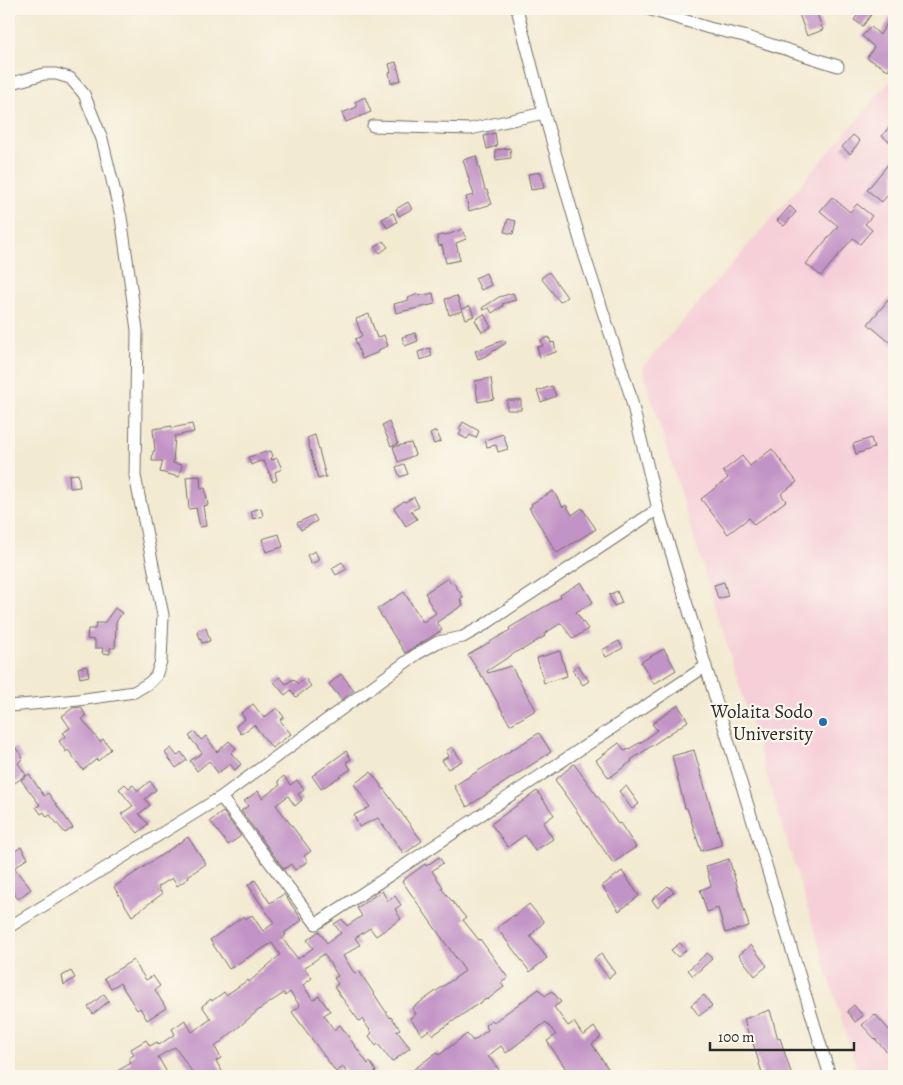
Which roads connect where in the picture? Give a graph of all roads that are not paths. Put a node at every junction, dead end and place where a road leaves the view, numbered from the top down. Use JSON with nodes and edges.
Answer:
{"nodes":[{"id":1,"x":517,"y":9,"type":"edge"},
{"id":2,"x":648,"y":9,"type":"edge"},
{"id":3,"x":838,"y":66,"type":"dead end"},
{"id":4,"x":9,"y":84,"type":"edge"},
{"id":5,"x":544,"y":113,"type":"junction"},
{"id":6,"x":373,"y":126,"type":"dead end"},
{"id":7,"x":658,"y":509,"type":"junction"},
{"id":8,"x":706,"y":666,"type":"junction"},
{"id":9,"x":9,"y":706,"type":"edge"},
{"id":10,"x":221,"y":797,"type":"junction"},
{"id":11,"x":9,"y":927,"type":"edge"},
{"id":12,"x":830,"y":1076,"type":"edge"}],
"edges":[{"from":1,"to":5,"type":"street"},
{"from":2,"to":3,"type":"street"},
{"from":4,"to":9,"type":"street"},
{"from":5,"to":6,"type":"street"},
{"from":5,"to":7,"type":"street"},
{"from":7,"to":8,"type":"street"},
{"from":7,"to":10,"type":"street"},
{"from":8,"to":10,"type":"street"},
{"from":8,"to":12,"type":"street"},
{"from":10,"to":11,"type":"street"}]}
